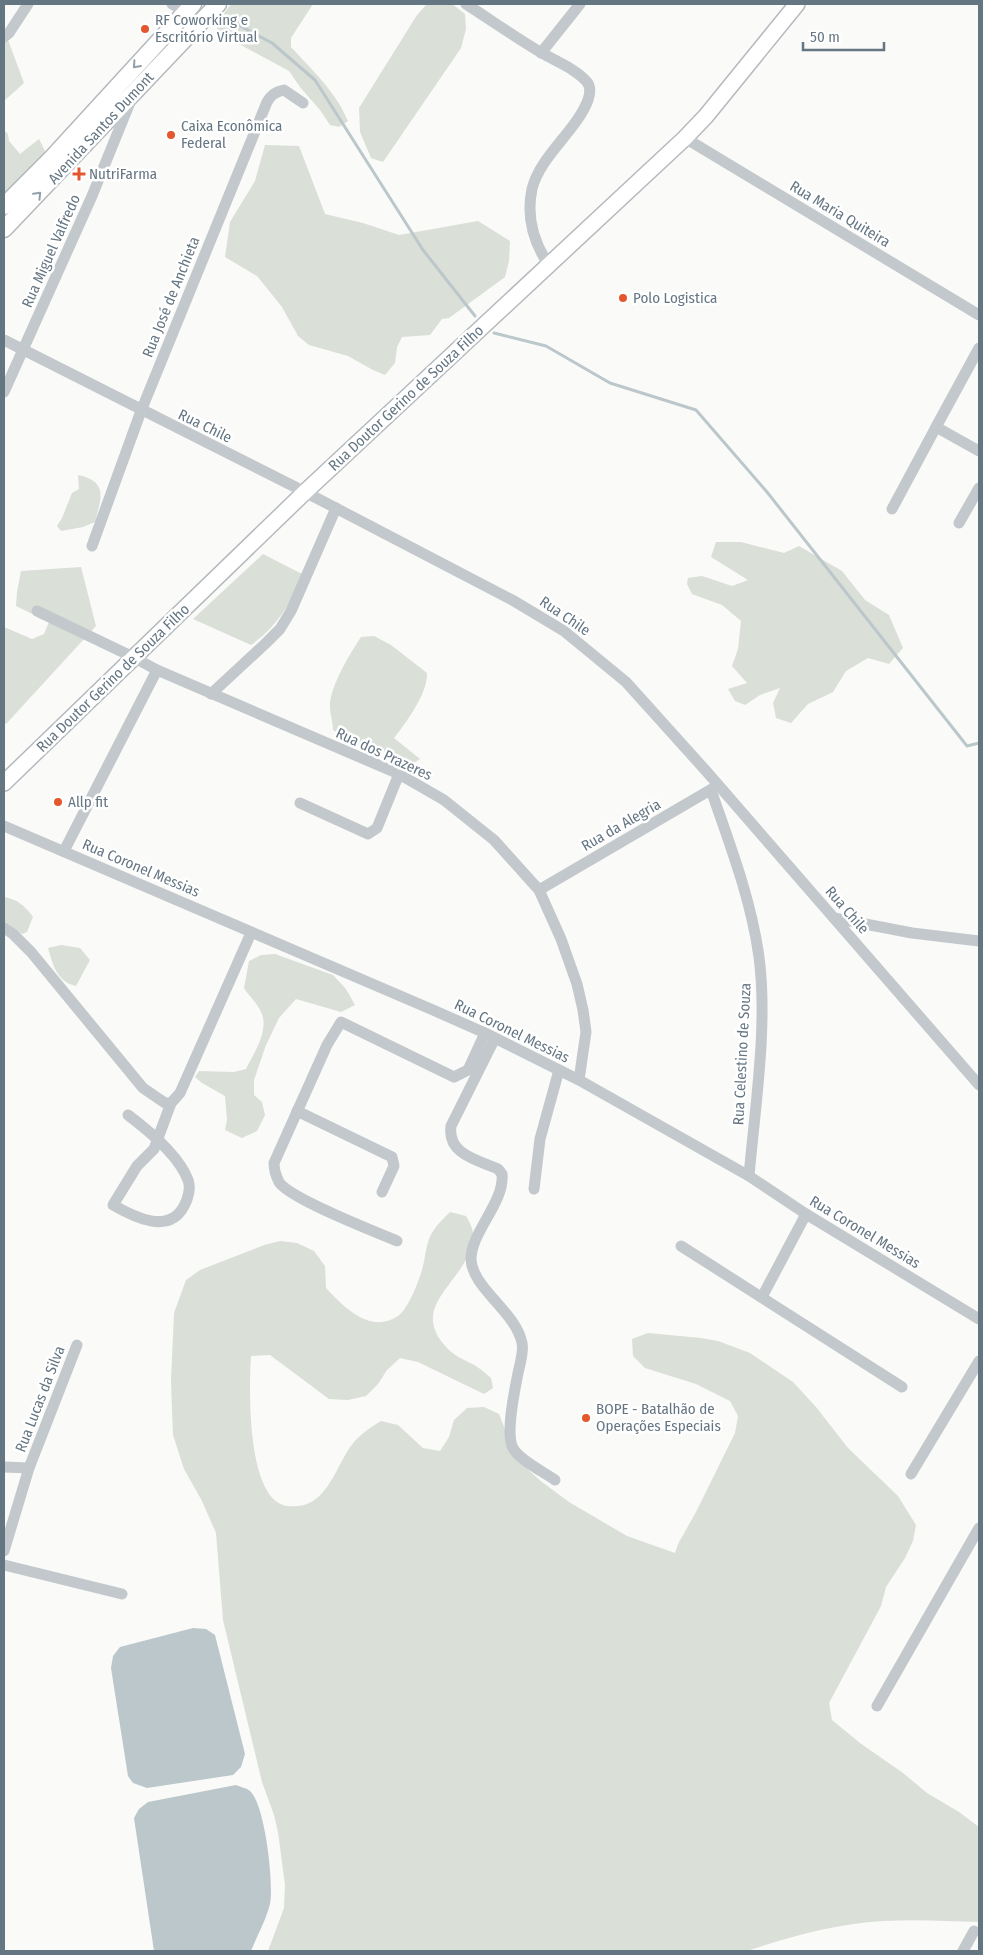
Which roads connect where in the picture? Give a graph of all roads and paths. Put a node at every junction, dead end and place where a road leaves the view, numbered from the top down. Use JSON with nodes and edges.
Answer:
{"nodes":[{"id":1,"x":28,"y":4,"type":"edge"},
{"id":2,"x":218,"y":4,"type":"edge"},
{"id":3,"x":466,"y":4,"type":"edge"},
{"id":4,"x":580,"y":4,"type":"edge"},
{"id":5,"x":797,"y":4,"type":"edge"},
{"id":6,"x":184,"y":6,"type":"edge"},
{"id":7,"x":4,"y":37,"type":"edge"},
{"id":8,"x":541,"y":52,"type":"junction"},
{"id":9,"x":134,"y":93,"type":"junction"},
{"id":10,"x":303,"y":103,"type":"dead end"},
{"id":11,"x":685,"y":138,"type":"junction"},
{"id":12,"x":4,"y":206,"type":"edge"},
{"id":13,"x":4,"y":229,"type":"edge"},
{"id":14,"x":548,"y":264,"type":"junction"},
{"id":15,"x":979,"y":315,"type":"edge"},
{"id":16,"x":4,"y":340,"type":"edge"},
{"id":17,"x":979,"y":348,"type":"edge"},
{"id":18,"x":23,"y":350,"type":"junction"},
{"id":19,"x":4,"y":392,"type":"edge"},
{"id":20,"x":141,"y":411,"type":"junction"},
{"id":21,"x":936,"y":427,"type":"junction"},
{"id":22,"x":979,"y":452,"type":"edge"},
{"id":23,"x":979,"y":488,"type":"edge"},
{"id":24,"x":306,"y":492,"type":"junction"},
{"id":25,"x":336,"y":508,"type":"junction"},
{"id":26,"x":892,"y":509,"type":"dead end"},
{"id":27,"x":959,"y":523,"type":"dead end"},
{"id":28,"x":92,"y":546,"type":"dead end"},
{"id":29,"x":37,"y":610,"type":"dead end"},
{"id":30,"x":133,"y":657,"type":"junction"},
{"id":31,"x":156,"y":670,"type":"junction"},
{"id":32,"x":211,"y":694,"type":"junction"},
{"id":33,"x":399,"y":774,"type":"junction"},
{"id":34,"x":4,"y":783,"type":"edge"},
{"id":35,"x":715,"y":787,"type":"junction"},
{"id":36,"x":300,"y":803,"type":"dead end"},
{"id":37,"x":4,"y":826,"type":"edge"},
{"id":38,"x":64,"y":851,"type":"junction"},
{"id":39,"x":539,"y":890,"type":"junction"},
{"id":40,"x":834,"y":918,"type":"junction"},
{"id":41,"x":4,"y":928,"type":"edge"},
{"id":42,"x":251,"y":933,"type":"junction"},
{"id":43,"x":979,"y":941,"type":"edge"},
{"id":44,"x":490,"y":1036,"type":"junction"},
{"id":45,"x":559,"y":1070,"type":"junction"},
{"id":46,"x":454,"y":1077,"type":"junction"},
{"id":47,"x":578,"y":1080,"type":"junction"},
{"id":48,"x":979,"y":1085,"type":"edge"},
{"id":49,"x":466,"y":1096,"type":"junction"},
{"id":50,"x":171,"y":1103,"type":"junction"},
{"id":51,"x":297,"y":1111,"type":"junction"},
{"id":52,"x":128,"y":1115,"type":"dead end"},
{"id":53,"x":157,"y":1140,"type":"junction"},
{"id":54,"x":749,"y":1176,"type":"junction"},
{"id":55,"x":534,"y":1189,"type":"dead end"},
{"id":56,"x":382,"y":1192,"type":"dead end"},
{"id":57,"x":806,"y":1214,"type":"junction"},
{"id":58,"x":397,"y":1241,"type":"dead end"},
{"id":59,"x":681,"y":1246,"type":"dead end"},
{"id":60,"x":762,"y":1297,"type":"junction"},
{"id":61,"x":979,"y":1319,"type":"edge"},
{"id":62,"x":77,"y":1345,"type":"dead end"},
{"id":63,"x":979,"y":1361,"type":"edge"},
{"id":64,"x":902,"y":1388,"type":"dead end"},
{"id":65,"x":4,"y":1467,"type":"edge"},
{"id":66,"x":29,"y":1468,"type":"junction"},
{"id":67,"x":911,"y":1474,"type":"dead end"},
{"id":68,"x":555,"y":1480,"type":"dead end"},
{"id":69,"x":979,"y":1528,"type":"edge"},
{"id":70,"x":4,"y":1551,"type":"edge"},
{"id":71,"x":4,"y":1565,"type":"edge"},
{"id":72,"x":122,"y":1594,"type":"dead end"},
{"id":73,"x":877,"y":1706,"type":"dead end"},
{"id":74,"x":974,"y":1931,"type":"dead end"},
{"id":75,"x":963,"y":1951,"type":"edge"}],
"edges":[{"from":1,"to":7,"type":"street"},
{"from":2,"to":9,"type":"highway","name":"Avenida Santos Dumont"},
{"from":3,"to":8,"type":"street"},
{"from":4,"to":8,"type":"street"},
{"from":5,"to":11,"type":"main road","name":"Rua Doutor Gerino de Souza Filho"},
{"from":6,"to":12,"type":"highway","name":"Avenida Santos Dumont","one_way":true},
{"from":8,"to":14,"type":"street"},
{"from":13,"to":9,"type":"highway","name":"Avenida Santos Dumont","one_way":true},
{"from":9,"to":18,"type":"street","name":"Rua Miguel Valfredo"},
{"from":10,"to":20,"type":"street","name":"Rua José de Anchieta"},
{"from":11,"to":14,"type":"main road","name":"Rua Doutor Gerino de Souza Filho"},
{"from":11,"to":15,"type":"street","name":"Rua Maria Quiteira"},
{"from":14,"to":24,"type":"main road","name":"Rua Doutor Gerino de Souza Filho"},
{"from":16,"to":18,"type":"street","name":"Rua Chile"},
{"from":17,"to":21,"type":"street"},
{"from":18,"to":19,"type":"street","name":"Rua Miguel Valfredo"},
{"from":18,"to":20,"type":"street","name":"Rua Chile"},
{"from":20,"to":24,"type":"street","name":"Rua Chile"},
{"from":20,"to":28,"type":"street","name":"Rua José de Anchieta"},
{"from":21,"to":22,"type":"street"},
{"from":21,"to":26,"type":"street"},
{"from":23,"to":27,"type":"street"},
{"from":24,"to":25,"type":"street","name":"Rua Chile"},
{"from":24,"to":30,"type":"main road","name":"Rua Doutor Gerino de Souza Filho"},
{"from":25,"to":32,"type":"street"},
{"from":25,"to":35,"type":"street","name":"Rua Chile"},
{"from":29,"to":30,"type":"street","name":"Rua dos Prazeres"},
{"from":30,"to":31,"type":"street","name":"Rua dos Prazeres"},
{"from":30,"to":34,"type":"main road","name":"Rua Doutor Gerino de Souza Filho"},
{"from":31,"to":32,"type":"street","name":"Rua dos Prazeres"},
{"from":31,"to":38,"type":"street"},
{"from":32,"to":33,"type":"street","name":"Rua dos Prazeres"},
{"from":33,"to":36,"type":"street"},
{"from":33,"to":39,"type":"street","name":"Rua dos Prazeres"},
{"from":35,"to":39,"type":"street","name":"Rua da Alegria"},
{"from":35,"to":40,"type":"street","name":"Rua Chile"},
{"from":35,"to":54,"type":"street","name":"Rua Celestino de Souza"},
{"from":37,"to":38,"type":"street","name":"Rua Coronel Messias"},
{"from":38,"to":42,"type":"street","name":"Rua Coronel Messias"},
{"from":39,"to":47,"type":"street","name":"Rua dos Prazeres"},
{"from":40,"to":43,"type":"street"},
{"from":40,"to":48,"type":"street","name":"Rua Chile"},
{"from":41,"to":50,"type":"street"},
{"from":42,"to":44,"type":"street","name":"Rua Coronel Messias"},
{"from":42,"to":50,"type":"street"},
{"from":44,"to":45,"type":"street","name":"Rua Coronel Messias"},
{"from":44,"to":46,"type":"street"},
{"from":44,"to":49,"type":"street"},
{"from":45,"to":47,"type":"street","name":"Rua Coronel Messias"},
{"from":45,"to":55,"type":"street"},
{"from":46,"to":49,"type":"street"},
{"from":46,"to":51,"type":"street"},
{"from":47,"to":54,"type":"street","name":"Rua Coronel Messias"},
{"from":49,"to":68,"type":"street"},
{"from":50,"to":53,"type":"street"},
{"from":51,"to":56,"type":"street"},
{"from":51,"to":58,"type":"street"},
{"from":52,"to":53,"type":"street"},
{"from":53,"to":53,"type":"street"},
{"from":54,"to":57,"type":"street","name":"Rua Coronel Messias"},
{"from":57,"to":60,"type":"street"},
{"from":57,"to":61,"type":"street","name":"Rua Coronel Messias"},
{"from":59,"to":60,"type":"street"},
{"from":60,"to":64,"type":"street"},
{"from":62,"to":66,"type":"street","name":"Rua Lucas da Silva"},
{"from":63,"to":67,"type":"street"},
{"from":65,"to":66,"type":"street"},
{"from":66,"to":70,"type":"street","name":"Rua Lucas da Silva"},
{"from":69,"to":73,"type":"street"},
{"from":71,"to":72,"type":"street"},
{"from":74,"to":75,"type":"street"}]}
